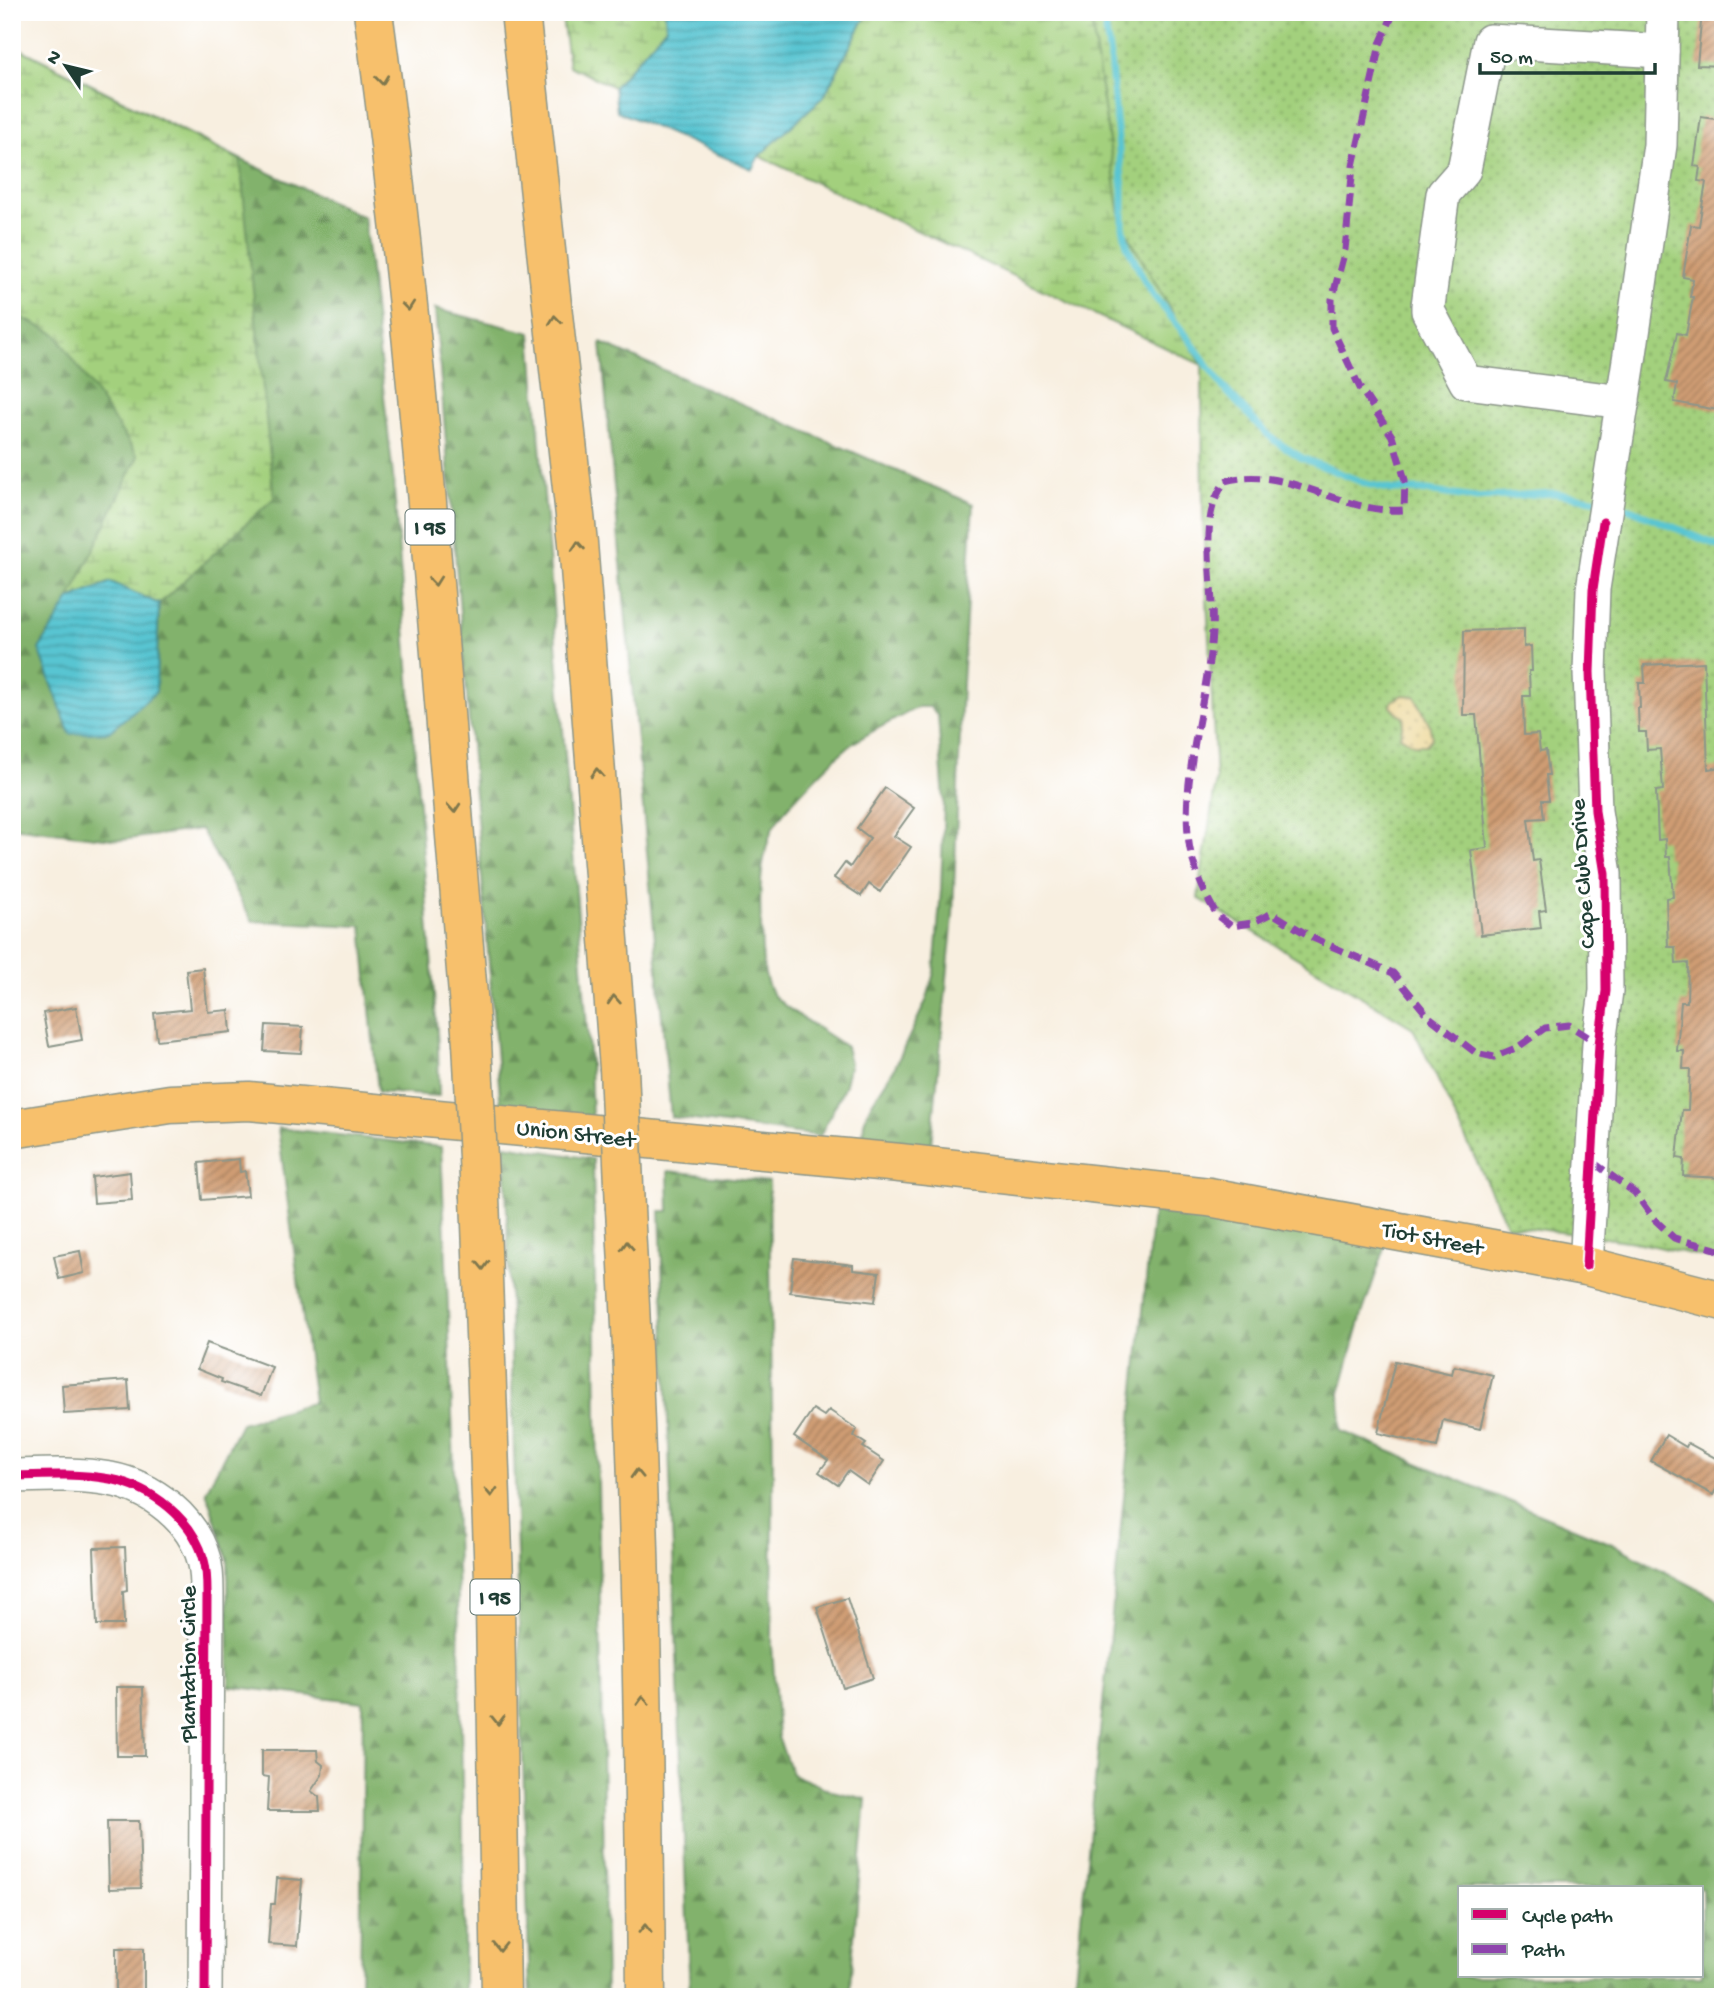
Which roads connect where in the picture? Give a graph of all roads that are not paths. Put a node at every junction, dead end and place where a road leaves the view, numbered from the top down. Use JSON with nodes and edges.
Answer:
{"nodes":[{"id":1,"x":373,"y":12,"type":"edge"},
{"id":2,"x":520,"y":12,"type":"edge"},
{"id":3,"x":1663,"y":12,"type":"edge"},
{"id":4,"x":1662,"y":51,"type":"junction"},
{"id":5,"x":1623,"y":402,"type":"junction"},
{"id":6,"x":12,"y":1129,"type":"edge"},
{"id":7,"x":1140,"y":1188,"type":"joint"},
{"id":8,"x":1586,"y":1266,"type":"junction"},
{"id":9,"x":1723,"y":1301,"type":"edge"},
{"id":10,"x":12,"y":1476,"type":"edge"},
{"id":11,"x":205,"y":1997,"type":"edge"},
{"id":12,"x":501,"y":1997,"type":"edge"},
{"id":13,"x":646,"y":1997,"type":"edge"}],
"edges":[{"from":1,"to":12,"type":"main road","number":"I 95","one_way":true,"bridge":true},
{"from":13,"to":2,"type":"main road","one_way":true,"bridge":true},
{"from":3,"to":4,"type":"street","name":"Cape Club Drive"},
{"from":4,"to":5,"type":"street","name":"Cape Club Drive"},
{"from":4,"to":5,"type":"street"},
{"from":5,"to":8,"type":"street","name":"Cape Club Drive"},
{"from":6,"to":7,"type":"main road","name":"Union Street"},
{"from":7,"to":8,"type":"main road","name":"Tiot Street"},
{"from":8,"to":9,"type":"main road","name":"Tiot Street"},
{"from":10,"to":11,"type":"street","name":"Plantation Circle"}]}
